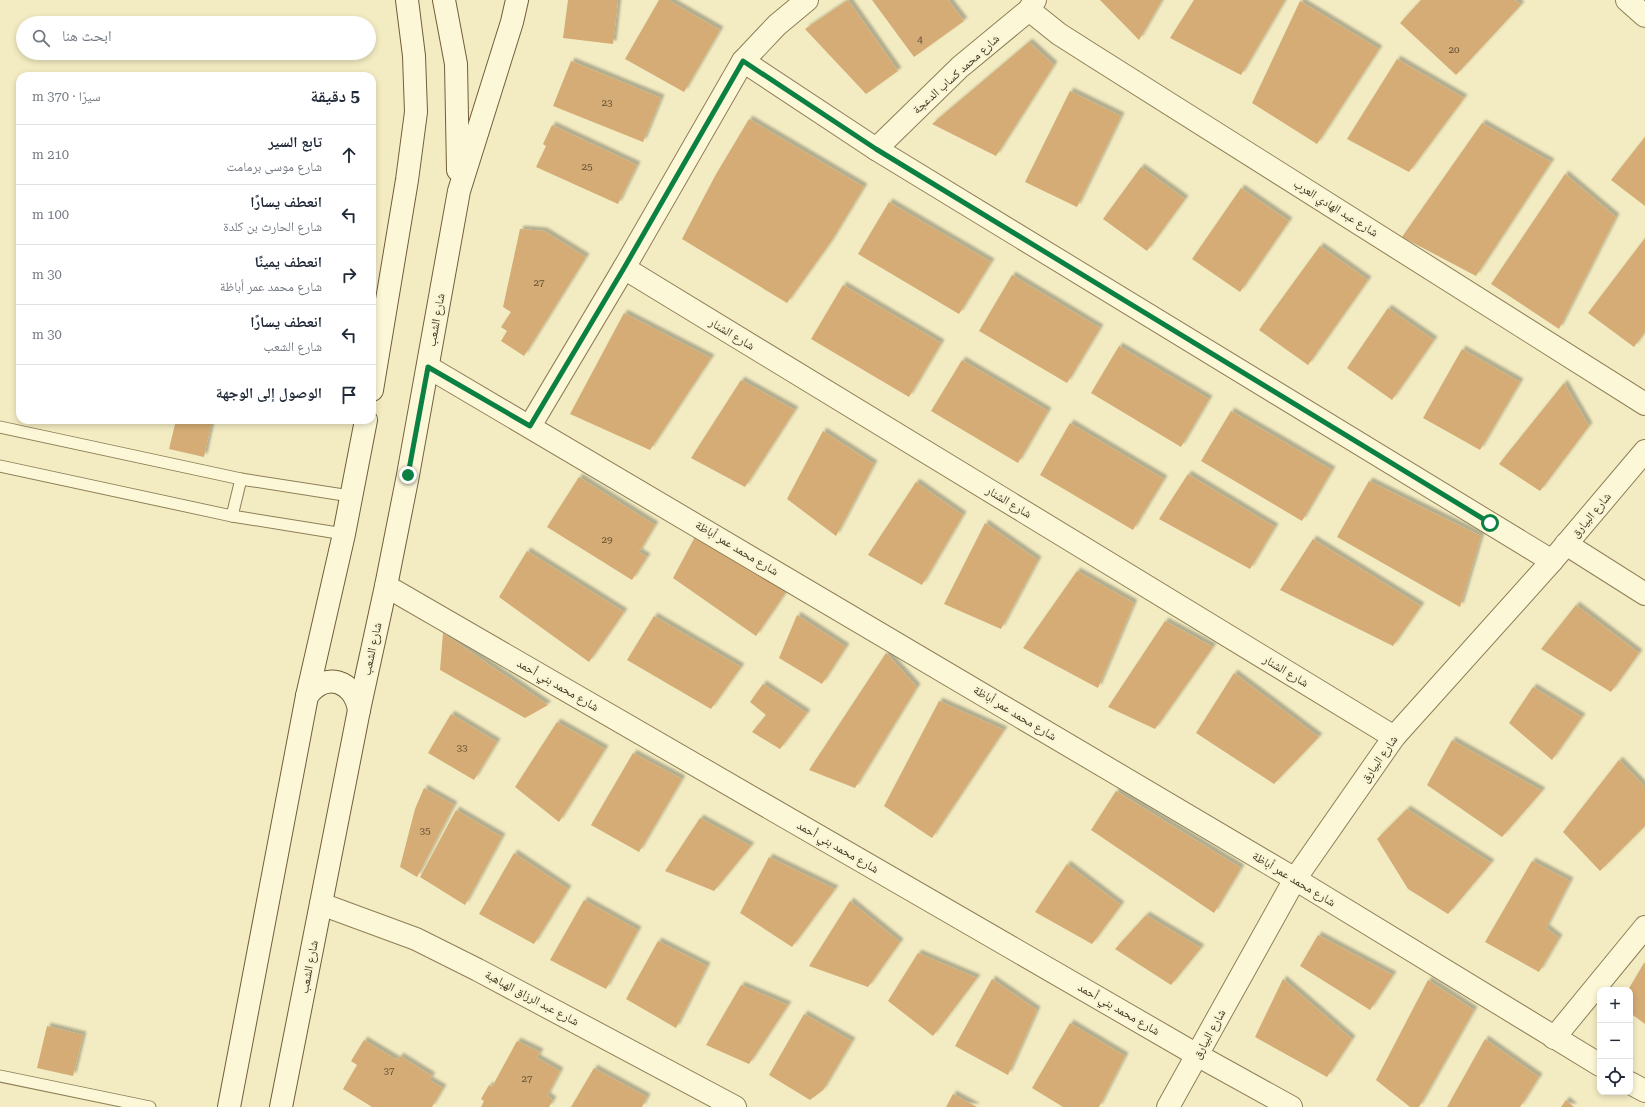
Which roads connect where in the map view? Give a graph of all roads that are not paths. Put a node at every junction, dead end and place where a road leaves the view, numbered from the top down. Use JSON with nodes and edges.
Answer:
{"nodes":[{"id":1,"x":407,"y":0,"type":"edge"},
{"id":2,"x":444,"y":0,"type":"edge"},
{"id":3,"x":517,"y":0,"type":"edge"},
{"id":4,"x":807,"y":0,"type":"edge"},
{"id":5,"x":1627,"y":0,"type":"edge"},
{"id":6,"x":1032,"y":5,"type":"edge"},
{"id":7,"x":1645,"y":16,"type":"edge"},
{"id":8,"x":743,"y":61,"type":"junction"},
{"id":9,"x":876,"y":149,"type":"junction"},
{"id":10,"x":458,"y":191,"type":"junction"},
{"id":11,"x":624,"y":268,"type":"junction"},
{"id":12,"x":376,"y":366,"type":"edge"},
{"id":13,"x":428,"y":367,"type":"junction"},
{"id":14,"x":1645,"y":404,"type":"edge"},
{"id":15,"x":365,"y":424,"type":"edge"},
{"id":16,"x":530,"y":426,"type":"junction"},
{"id":17,"x":0,"y":427,"type":"edge"},
{"id":18,"x":1645,"y":451,"type":"edge"},
{"id":19,"x":0,"y":466,"type":"edge"},
{"id":20,"x":240,"y":478,"type":"junction"},
{"id":21,"x":350,"y":496,"type":"junction"},
{"id":22,"x":232,"y":516,"type":"junction"},
{"id":23,"x":344,"y":534,"type":"junction"},
{"id":24,"x":1566,"y":544,"type":"junction"},
{"id":25,"x":1552,"y":561,"type":"junction"},
{"id":26,"x":386,"y":586,"type":"junction"},
{"id":27,"x":1645,"y":594,"type":"edge"},
{"id":28,"x":307,"y":696,"type":"junction"},
{"id":29,"x":359,"y":710,"type":"junction"},
{"id":30,"x":1394,"y":736,"type":"junction"},
{"id":31,"x":1296,"y":879,"type":"junction"},
{"id":32,"x":322,"y":904,"type":"junction"},
{"id":33,"x":1645,"y":927,"type":"edge"},
{"id":34,"x":1554,"y":1038,"type":"junction"},
{"id":35,"x":1197,"y":1054,"type":"junction"},
{"id":36,"x":1597,"y":1063,"type":"edge"},
{"id":37,"x":0,"y":1076,"type":"edge"},
{"id":38,"x":1633,"y":1085,"type":"edge"},
{"id":39,"x":1645,"y":1091,"type":"edge"},
{"id":40,"x":120,"y":1104,"type":"edge"},
{"id":41,"x":150,"y":1107,"type":"edge"},
{"id":42,"x":229,"y":1107,"type":"edge"},
{"id":43,"x":281,"y":1107,"type":"edge"},
{"id":44,"x":735,"y":1107,"type":"edge"},
{"id":45,"x":1168,"y":1107,"type":"edge"},
{"id":46,"x":1290,"y":1107,"type":"edge"}],
"edges":[{"from":1,"to":12,"type":"street"},
{"from":2,"to":10,"type":"street","name":"شارع الشعب"},
{"from":3,"to":10,"type":"street","name":"شارع الشعب"},
{"from":4,"to":8,"type":"street"},
{"from":5,"to":7,"type":"street"},
{"from":6,"to":9,"type":"street","name":"شارع محمد كساب الدعجة"},
{"from":6,"to":14,"type":"street","name":"شارع عبد الهادي العرب"},
{"from":8,"to":9,"type":"street"},
{"from":8,"to":11,"type":"street"},
{"from":9,"to":25,"type":"street"},
{"from":10,"to":13,"type":"street","name":"شارع الشعب"},
{"from":11,"to":16,"type":"street"},
{"from":11,"to":30,"type":"street","name":"شارع الشنار"},
{"from":13,"to":16,"type":"street","name":"شارع محمد عمر أباظة"},
{"from":13,"to":26,"type":"street","name":"شارع الشعب"},
{"from":15,"to":21,"type":"street"},
{"from":16,"to":31,"type":"street","name":"شارع محمد عمر أباظة"},
{"from":17,"to":20,"type":"lane"},
{"from":18,"to":24,"type":"street","name":"شارع البيارق"},
{"from":19,"to":22,"type":"lane"},
{"from":20,"to":21,"type":"lane"},
{"from":20,"to":22,"type":"lane"},
{"from":21,"to":23,"type":"street"},
{"from":22,"to":23,"type":"lane"},
{"from":23,"to":28,"type":"street"},
{"from":24,"to":25,"type":"street","name":"شارع البيارق"},
{"from":24,"to":27,"type":"street"},
{"from":25,"to":30,"type":"street","name":"شارع البيارق"},
{"from":26,"to":29,"type":"street","name":"شارع الشعب"},
{"from":26,"to":35,"type":"street","name":"شارع محمد بني أحمد"},
{"from":28,"to":29,"type":"street"},
{"from":28,"to":42,"type":"street"},
{"from":29,"to":32,"type":"street","name":"شارع الشعب"},
{"from":30,"to":31,"type":"street","name":"شارع البيارق"},
{"from":31,"to":34,"type":"street","name":"شارع محمد عمر أباظة"},
{"from":31,"to":35,"type":"street","name":"شارع البيارق"},
{"from":32,"to":43,"type":"street","name":"شارع الشعب"},
{"from":32,"to":44,"type":"street","name":"شارع عبد الرزاق الهباهبة"},
{"from":33,"to":34,"type":"street"},
{"from":34,"to":36,"type":"street","name":"شارع محمد عمر أباظة"},
{"from":35,"to":45,"type":"street","name":"شارع البيارق"},
{"from":35,"to":46,"type":"street","name":"شارع محمد بني أحمد"},
{"from":37,"to":40,"type":"lane"},
{"from":38,"to":39,"type":"street"},
{"from":40,"to":41,"type":"lane"}]}
